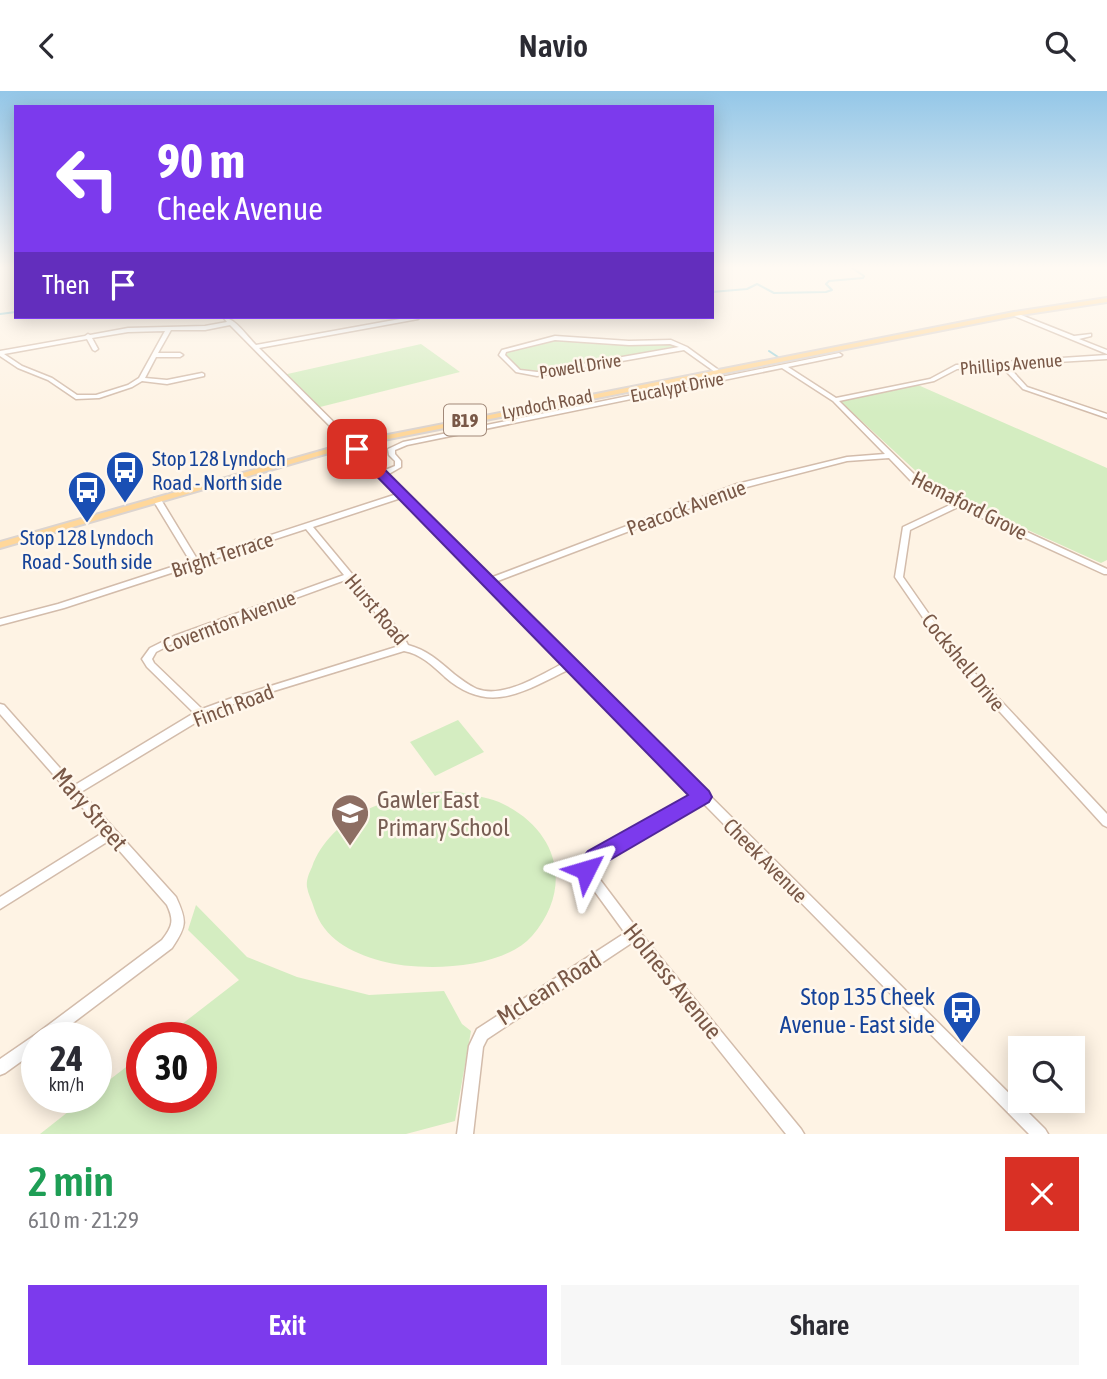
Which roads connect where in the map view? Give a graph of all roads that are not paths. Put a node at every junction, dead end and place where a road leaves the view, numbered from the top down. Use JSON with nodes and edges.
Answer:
{"nodes":[{"id":1,"x":1010,"y":315,"type":"edge"},
{"id":2,"x":1016,"y":315,"type":"edge"},
{"id":3,"x":227,"y":319,"type":"edge"},
{"id":4,"x":414,"y":319,"type":"edge"},
{"id":5,"x":232,"y":323,"type":"junction"},
{"id":6,"x":169,"y":329,"type":"junction"},
{"id":7,"x":1089,"y":335,"type":"dead end"},
{"id":8,"x":88,"y":337,"type":"junction"},
{"id":9,"x":1074,"y":338,"type":"junction"},
{"id":10,"x":256,"y":347,"type":"junction"},
{"id":11,"x":685,"y":348,"type":"junction"},
{"id":12,"x":95,"y":349,"type":"dead end"},
{"id":13,"x":0,"y":353,"type":"edge"},
{"id":14,"x":154,"y":355,"type":"junction"},
{"id":15,"x":180,"y":355,"type":"dead end"},
{"id":16,"x":839,"y":355,"type":"dead end"},
{"id":17,"x":1107,"y":355,"type":"edge"},
{"id":18,"x":1003,"y":364,"type":"junction"},
{"id":19,"x":782,"y":366,"type":"junction"},
{"id":20,"x":717,"y":371,"type":"junction"},
{"id":21,"x":202,"y":375,"type":"dead end"},
{"id":22,"x":141,"y":379,"type":"junction"},
{"id":23,"x":835,"y":400,"type":"junction"},
{"id":24,"x":1107,"y":416,"type":"edge"},
{"id":25,"x":352,"y":444,"type":"junction"},
{"id":26,"x":888,"y":456,"type":"junction"},
{"id":27,"x":382,"y":474,"type":"junction"},
{"id":28,"x":403,"y":495,"type":"junction"},
{"id":29,"x":157,"y":500,"type":"junction"},
{"id":30,"x":960,"y":503,"type":"junction"},
{"id":31,"x":308,"y":526,"type":"junction"},
{"id":32,"x":0,"y":545,"type":"edge"},
{"id":33,"x":195,"y":563,"type":"junction"},
{"id":34,"x":1107,"y":572,"type":"edge"},
{"id":35,"x":349,"y":576,"type":"junction"},
{"id":36,"x":489,"y":581,"type":"junction"},
{"id":37,"x":0,"y":622,"type":"edge"},
{"id":38,"x":404,"y":648,"type":"junction"},
{"id":39,"x":571,"y":664,"type":"junction"},
{"id":40,"x":0,"y":708,"type":"edge"},
{"id":41,"x":201,"y":714,"type":"junction"},
{"id":42,"x":75,"y":790,"type":"junction"},
{"id":43,"x":702,"y":797,"type":"junction"},
{"id":44,"x":1107,"y":822,"type":"edge"},
{"id":45,"x":110,"y":834,"type":"junction"},
{"id":46,"x":0,"y":904,"type":"edge"},
{"id":47,"x":634,"y":934,"type":"junction"},
{"id":48,"x":62,"y":1022,"type":"edge"},
{"id":49,"x":21,"y":1052,"type":"edge"},
{"id":50,"x":0,"y":1068,"type":"edge"},
{"id":51,"x":465,"y":1134,"type":"edge"},
{"id":52,"x":796,"y":1134,"type":"edge"},
{"id":53,"x":1040,"y":1134,"type":"edge"}],
"edges":[{"from":1,"to":20,"type":"main road","name":"Lyndoch Road","number":"B19"},
{"from":2,"to":9,"type":"street"},
{"from":3,"to":5,"type":"street","name":"Cheek Avenue"},
{"from":4,"to":10,"type":"street"},
{"from":5,"to":6,"type":"street"},
{"from":5,"to":10,"type":"street","name":"Cheek Avenue"},
{"from":6,"to":8,"type":"street"},
{"from":6,"to":14,"type":"street"},
{"from":7,"to":9,"type":"street"},
{"from":8,"to":12,"type":"street"},
{"from":8,"to":13,"type":"street"},
{"from":9,"to":17,"type":"street"},
{"from":10,"to":25,"type":"street","name":"Cheek Avenue"},
{"from":11,"to":11,"type":"street","name":"Powell Drive"},
{"from":11,"to":20,"type":"street","name":"Powell Drive"},
{"from":13,"to":22,"type":"street"},
{"from":14,"to":15,"type":"street"},
{"from":14,"to":22,"type":"street"},
{"from":16,"to":19,"type":"street","name":"Eucalypt Drive"},
{"from":17,"to":18,"type":"street","name":"Phillips Avenue"},
{"from":18,"to":23,"type":"street","name":"Phillips Avenue"},
{"from":18,"to":24,"type":"street"},
{"from":19,"to":23,"type":"street","name":"Hemaford Grove"},
{"from":19,"to":27,"type":"street","name":"Eucalypt Drive"},
{"from":20,"to":25,"type":"main road","name":"Lyndoch Road","number":"B19"},
{"from":21,"to":22,"type":"street"},
{"from":23,"to":26,"type":"street","name":"Hemaford Grove"},
{"from":25,"to":27,"type":"street","name":"Cheek Avenue"},
{"from":25,"to":29,"type":"main road","name":"Lyndoch Road","number":"B19"},
{"from":26,"to":30,"type":"street","name":"Hemaford Grove"},
{"from":26,"to":36,"type":"street","name":"Peacock Avenue"},
{"from":27,"to":28,"type":"street","name":"Cheek Avenue"},
{"from":28,"to":31,"type":"street","name":"Bright Terrace"},
{"from":28,"to":36,"type":"street","name":"Cheek Avenue"},
{"from":29,"to":32,"type":"main road","name":"Lyndoch Road","number":"B19"},
{"from":29,"to":33,"type":"street"},
{"from":30,"to":34,"type":"street","name":"Hemaford Grove"},
{"from":30,"to":44,"type":"street","name":"Cockshell Drive"},
{"from":31,"to":33,"type":"street","name":"Bright Terrace"},
{"from":31,"to":35,"type":"street","name":"Hurst Road"},
{"from":33,"to":37,"type":"street","name":"Bright Terrace"},
{"from":35,"to":38,"type":"street","name":"Hurst Road"},
{"from":35,"to":41,"type":"street","name":"Covernton Avenue"},
{"from":36,"to":39,"type":"street","name":"Cheek Avenue"},
{"from":38,"to":39,"type":"street","name":"Hurst Road"},
{"from":38,"to":41,"type":"street","name":"Finch Road"},
{"from":39,"to":43,"type":"street","name":"Cheek Avenue"},
{"from":40,"to":42,"type":"street","name":"Mary Street"},
{"from":41,"to":42,"type":"street","name":"Finch Road"},
{"from":42,"to":45,"type":"street","name":"Mary Street"},
{"from":43,"to":47,"type":"street","name":"Holness Avenue"},
{"from":43,"to":53,"type":"street","name":"Cheek Avenue"},
{"from":45,"to":46,"type":"street"},
{"from":45,"to":48,"type":"street","name":"Mary Street"},
{"from":47,"to":51,"type":"street","name":"McLean Road"},
{"from":47,"to":52,"type":"street","name":"Holness Avenue"},
{"from":49,"to":50,"type":"street"}]}
